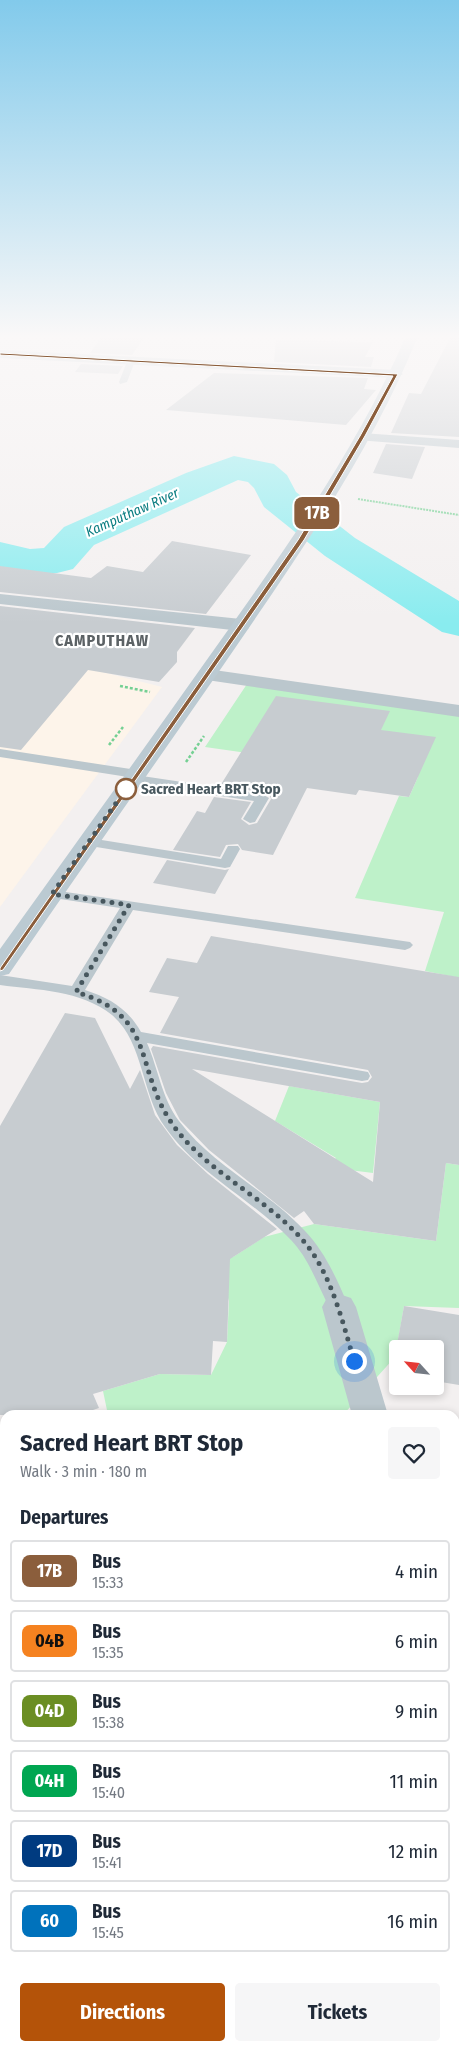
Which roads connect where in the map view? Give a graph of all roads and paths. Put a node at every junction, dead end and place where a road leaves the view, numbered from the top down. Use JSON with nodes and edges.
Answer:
{"nodes":[{"id":1,"x":364,"y":432,"type":"edge"},
{"id":2,"x":362,"y":436,"type":"junction"},
{"id":3,"x":459,"y":444,"type":"edge"},
{"id":4,"x":326,"y":497,"type":"junction"},
{"id":5,"x":459,"y":515,"type":"edge"},
{"id":6,"x":0,"y":599,"type":"edge"},
{"id":7,"x":241,"y":625,"type":"junction"},
{"id":8,"x":207,"y":674,"type":"junction"},
{"id":9,"x":120,"y":686,"type":"dead end"},
{"id":10,"x":150,"y":692,"type":"dead end"},
{"id":11,"x":459,"y":711,"type":"edge"},
{"id":12,"x":0,"y":752,"type":"edge"},
{"id":13,"x":135,"y":776,"type":"junction"},
{"id":14,"x":250,"y":819,"type":"dead end"},
{"id":15,"x":89,"y":842,"type":"junction"},
{"id":16,"x":233,"y":848,"type":"dead end"},
{"id":17,"x":52,"y":894,"type":"junction"},
{"id":18,"x":129,"y":905,"type":"junction"},
{"id":19,"x":405,"y":945,"type":"dead end"},
{"id":20,"x":0,"y":968,"type":"edge"},
{"id":21,"x":0,"y":980,"type":"edge"},
{"id":22,"x":76,"y":992,"type":"junction"},
{"id":23,"x":137,"y":1036,"type":"junction"},
{"id":24,"x":362,"y":1076,"type":"dead end"},
{"id":25,"x":338,"y":1307,"type":"joint"},
{"id":26,"x":369,"y":1410,"type":"edge"}],
"edges":[{"from":1,"to":2,"type":"main road"},
{"from":2,"to":3,"type":"street"},
{"from":2,"to":4,"type":"main road"},
{"from":4,"to":5,"type":"path"},
{"from":4,"to":7,"type":"main road"},
{"from":6,"to":7,"type":"street"},
{"from":7,"to":8,"type":"main road"},
{"from":8,"to":11,"type":"street"},
{"from":8,"to":13,"type":"main road"},
{"from":9,"to":10,"type":"path"},
{"from":12,"to":13,"type":"lane"},
{"from":13,"to":14,"type":"lane"},
{"from":13,"to":15,"type":"main road"},
{"from":15,"to":16,"type":"lane"},
{"from":15,"to":17,"type":"main road"},
{"from":17,"to":18,"type":"lane"},
{"from":17,"to":20,"type":"main road"},
{"from":18,"to":19,"type":"lane"},
{"from":18,"to":22,"type":"lane"},
{"from":21,"to":22,"type":"lane"},
{"from":22,"to":23,"type":"lane"},
{"from":23,"to":24,"type":"lane"},
{"from":23,"to":25,"type":"lane"},
{"from":25,"to":26,"type":"street"}]}
